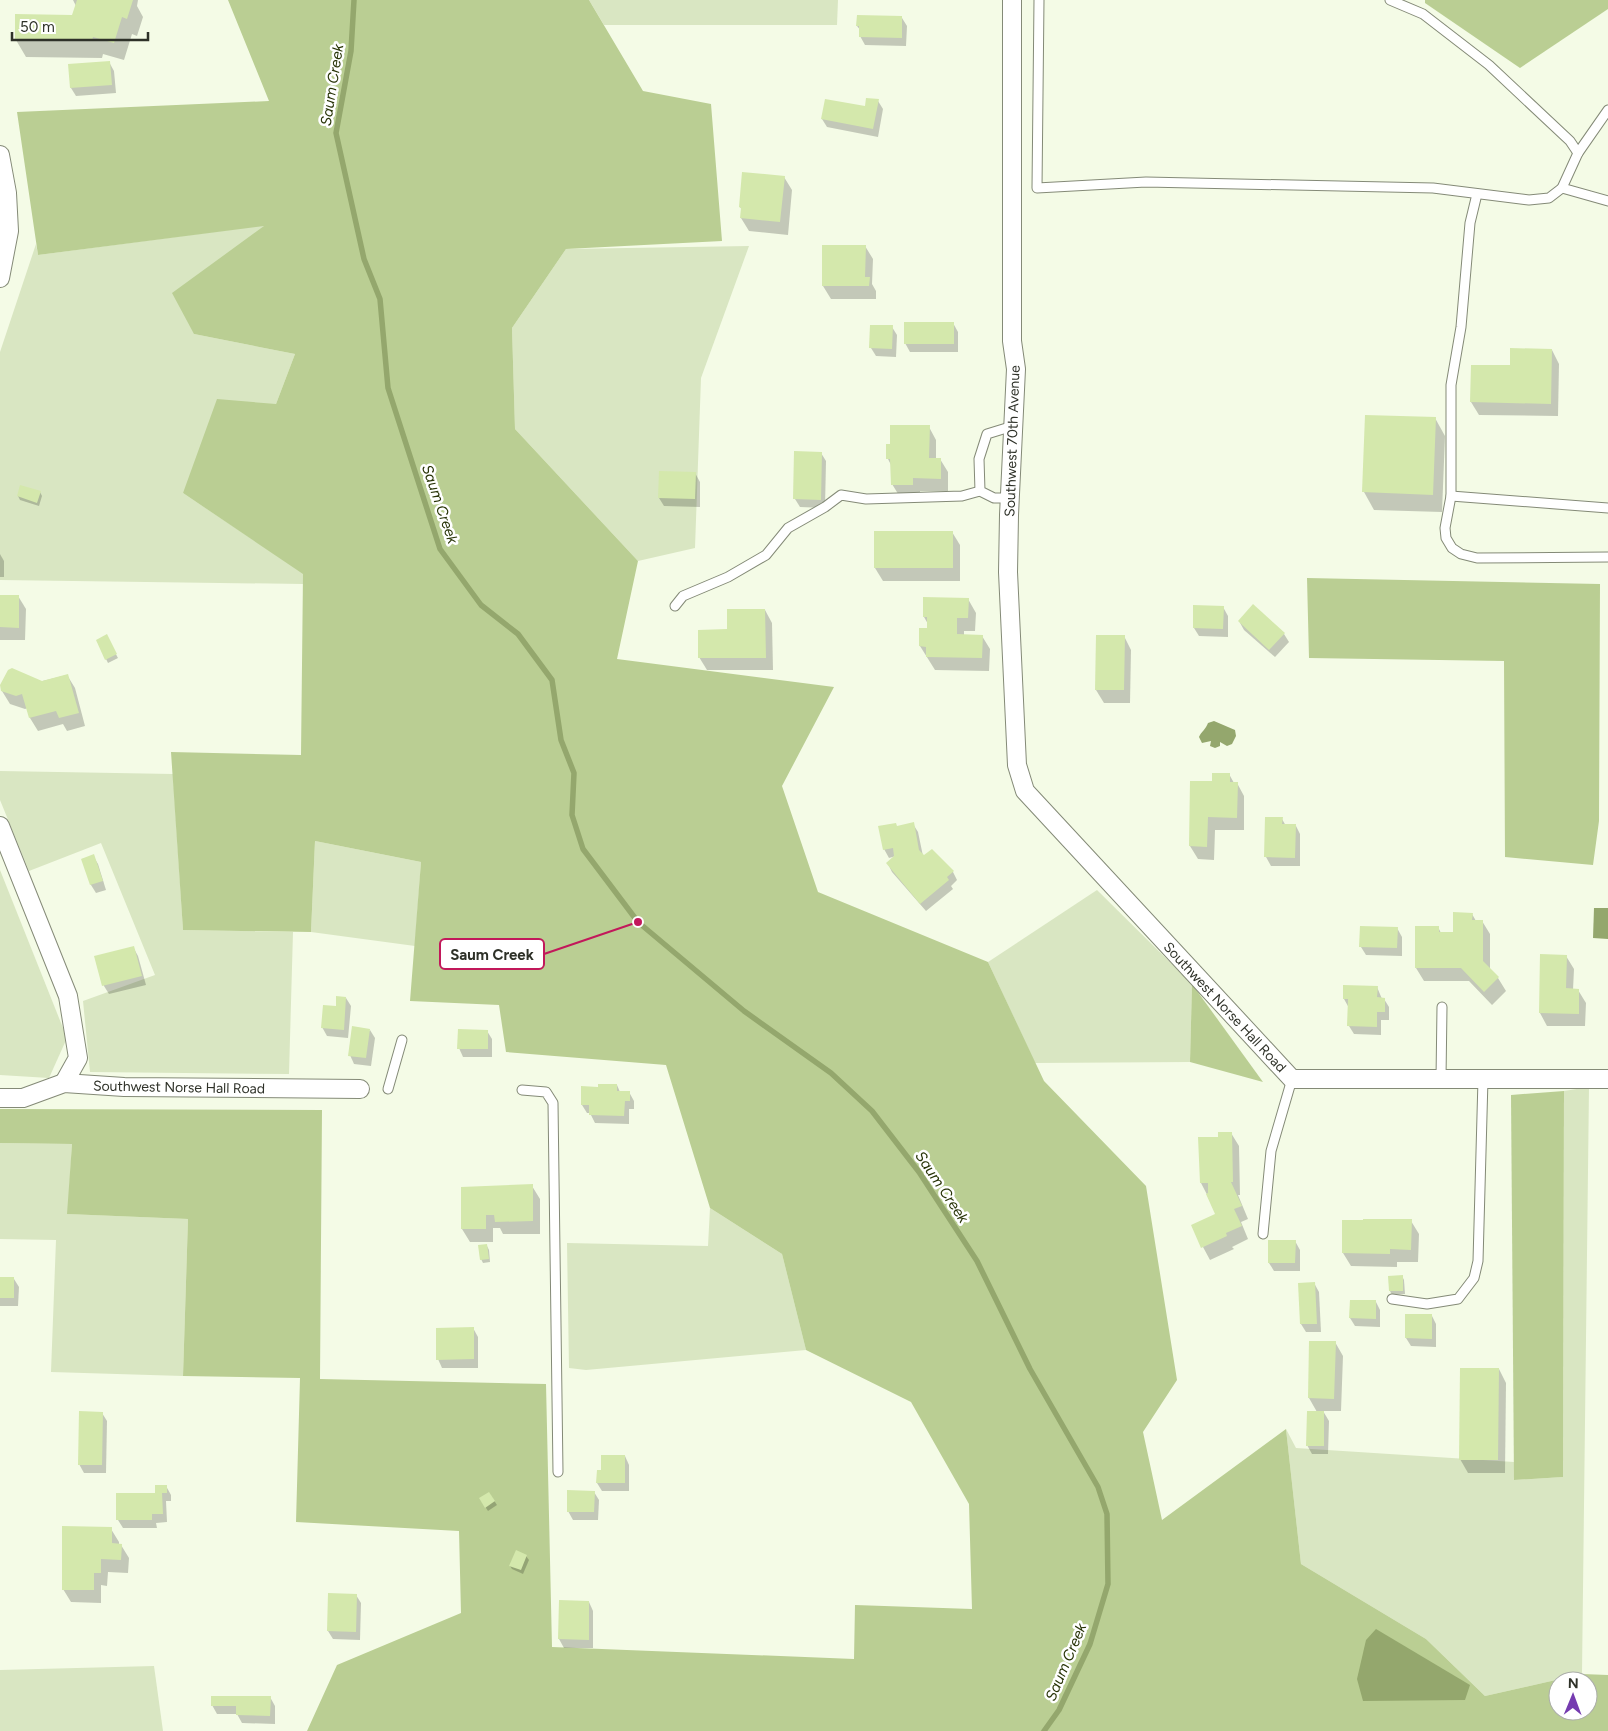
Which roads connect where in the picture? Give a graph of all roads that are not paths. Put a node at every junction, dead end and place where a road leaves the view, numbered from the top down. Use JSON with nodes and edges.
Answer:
{"nodes":[{"id":1,"x":1012,"y":0,"type":"edge"},
{"id":2,"x":1040,"y":0,"type":"edge"},
{"id":3,"x":1390,"y":0,"type":"edge"},
{"id":4,"x":1608,"y":110,"type":"edge"},
{"id":5,"x":1578,"y":153,"type":"junction"},
{"id":6,"x":0,"y":155,"type":"edge"},
{"id":7,"x":1562,"y":188,"type":"junction"},
{"id":8,"x":1477,"y":194,"type":"junction"},
{"id":9,"x":1608,"y":201,"type":"edge"},
{"id":10,"x":0,"y":278,"type":"edge"},
{"id":11,"x":1013,"y":426,"type":"junction"},
{"id":12,"x":980,"y":491,"type":"junction"},
{"id":13,"x":1451,"y":496,"type":"junction"},
{"id":14,"x":1010,"y":498,"type":"junction"},
{"id":15,"x":1608,"y":508,"type":"edge"},
{"id":16,"x":1608,"y":557,"type":"edge"},
{"id":17,"x":675,"y":606,"type":"dead end"},
{"id":18,"x":1025,"y":791,"type":"joint"},
{"id":19,"x":0,"y":826,"type":"edge"},
{"id":20,"x":1442,"y":1007,"type":"dead end"},
{"id":21,"x":402,"y":1040,"type":"dead end"},
{"id":22,"x":1292,"y":1079,"type":"junction"},
{"id":23,"x":1441,"y":1079,"type":"junction"},
{"id":24,"x":1483,"y":1079,"type":"junction"},
{"id":25,"x":1608,"y":1079,"type":"edge"},
{"id":26,"x":64,"y":1083,"type":"junction"},
{"id":27,"x":360,"y":1089,"type":"dead end"},
{"id":28,"x":388,"y":1089,"type":"dead end"},
{"id":29,"x":522,"y":1090,"type":"dead end"},
{"id":30,"x":0,"y":1098,"type":"edge"},
{"id":31,"x":1263,"y":1234,"type":"dead end"},
{"id":32,"x":1392,"y":1299,"type":"dead end"},
{"id":33,"x":558,"y":1472,"type":"dead end"}],
"edges":[{"from":1,"to":11,"type":"street","name":"Southwest 70th Avenue"},
{"from":2,"to":8,"type":"lane"},
{"from":3,"to":5,"type":"lane"},
{"from":4,"to":5,"type":"lane"},
{"from":5,"to":7,"type":"lane"},
{"from":6,"to":10,"type":"street"},
{"from":7,"to":8,"type":"lane"},
{"from":7,"to":9,"type":"lane"},
{"from":8,"to":13,"type":"lane"},
{"from":11,"to":12,"type":"lane"},
{"from":11,"to":14,"type":"street","name":"Southwest 70th Avenue"},
{"from":12,"to":14,"type":"lane"},
{"from":12,"to":17,"type":"lane"},
{"from":13,"to":15,"type":"lane"},
{"from":13,"to":16,"type":"lane"},
{"from":14,"to":18,"type":"street","name":"Southwest 70th Avenue"},
{"from":18,"to":22,"type":"street","name":"Southwest Norse Hall Road"},
{"from":19,"to":26,"type":"street"},
{"from":20,"to":23,"type":"lane"},
{"from":21,"to":28,"type":"lane"},
{"from":22,"to":23,"type":"street","name":"Southwest Norse Hall Road"},
{"from":22,"to":31,"type":"lane"},
{"from":23,"to":24,"type":"street","name":"Southwest Norse Hall Road"},
{"from":24,"to":25,"type":"street","name":"Southwest Norse Hall Road"},
{"from":24,"to":32,"type":"lane"},
{"from":26,"to":27,"type":"street","name":"Southwest Norse Hall Road"},
{"from":26,"to":30,"type":"street","name":"Southwest Norse Hall Road"},
{"from":29,"to":33,"type":"lane"}]}
